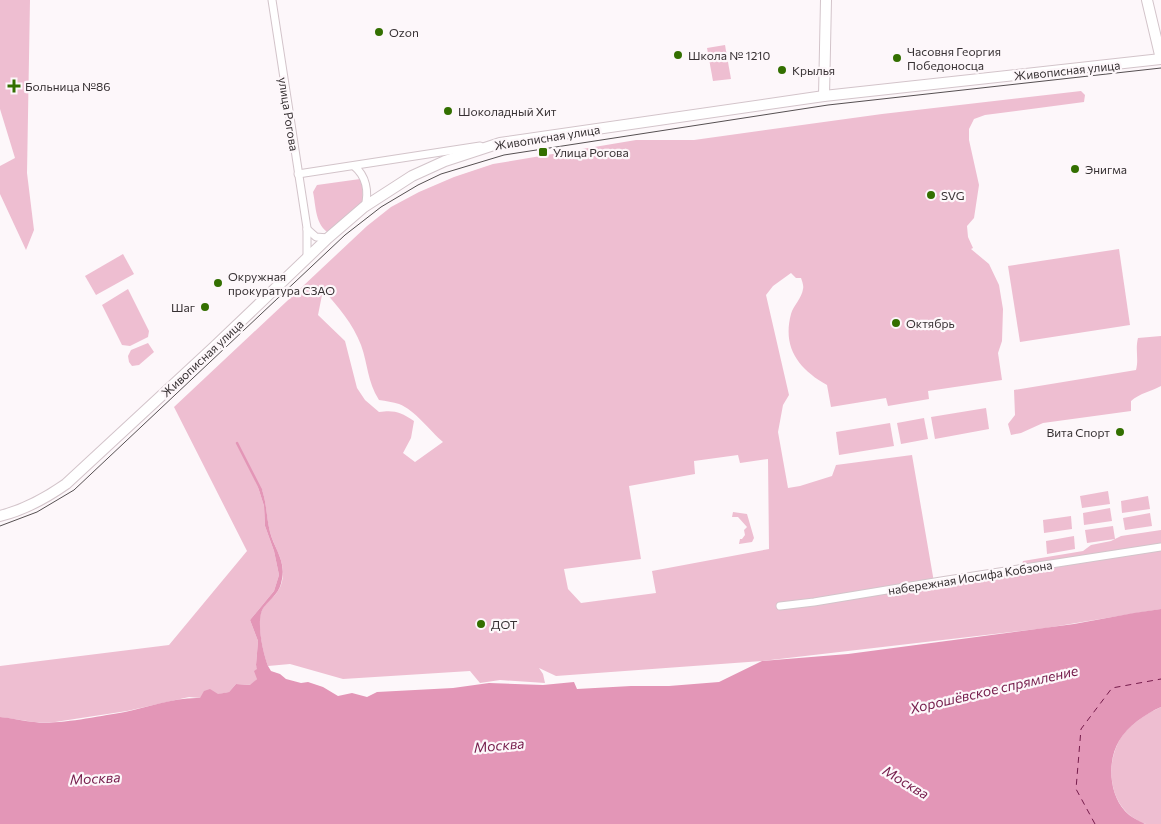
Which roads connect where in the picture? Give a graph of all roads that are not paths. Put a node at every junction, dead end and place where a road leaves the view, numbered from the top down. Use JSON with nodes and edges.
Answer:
{"nodes":[{"id":1,"x":272,"y":0,"type":"edge"},
{"id":2,"x":826,"y":0,"type":"edge"},
{"id":3,"x":1147,"y":0,"type":"edge"},
{"id":4,"x":1161,"y":59,"type":"edge"},
{"id":5,"x":824,"y":96,"type":"junction"},
{"id":6,"x":500,"y":143,"type":"junction"},
{"id":7,"x":354,"y":166,"type":"junction"},
{"id":8,"x":298,"y":174,"type":"junction"},
{"id":9,"x":364,"y":207,"type":"junction"},
{"id":10,"x":307,"y":228,"type":"junction"},
{"id":11,"x":328,"y":238,"type":"junction"},
{"id":12,"x":307,"y":259,"type":"junction"},
{"id":13,"x":0,"y":516,"type":"edge"},
{"id":14,"x":1161,"y":546,"type":"edge"},
{"id":15,"x":780,"y":606,"type":"dead end"}],
"edges":[{"from":1,"to":8,"type":"street","name":"улица Рогова"},
{"from":2,"to":5,"type":"street"},
{"from":3,"to":4,"type":"street"},
{"from":4,"to":5,"type":"street","name":"Живописная улица"},
{"from":5,"to":6,"type":"street","name":"Живописная улица"},
{"from":6,"to":7,"type":"street"},
{"from":6,"to":9,"type":"street","name":"Живописная улица"},
{"from":7,"to":8,"type":"street"},
{"from":7,"to":9,"type":"street"},
{"from":8,"to":10,"type":"street","name":"улица Рогова"},
{"from":9,"to":11,"type":"street","name":"Живописная улица"},
{"from":10,"to":11,"type":"street"},
{"from":10,"to":12,"type":"street","name":"улица Рогова"},
{"from":11,"to":12,"type":"street","name":"Живописная улица"},
{"from":12,"to":13,"type":"street","name":"Живописная улица"},
{"from":14,"to":15,"type":"street","name":"набережная Иосифа Кобзона"}]}
